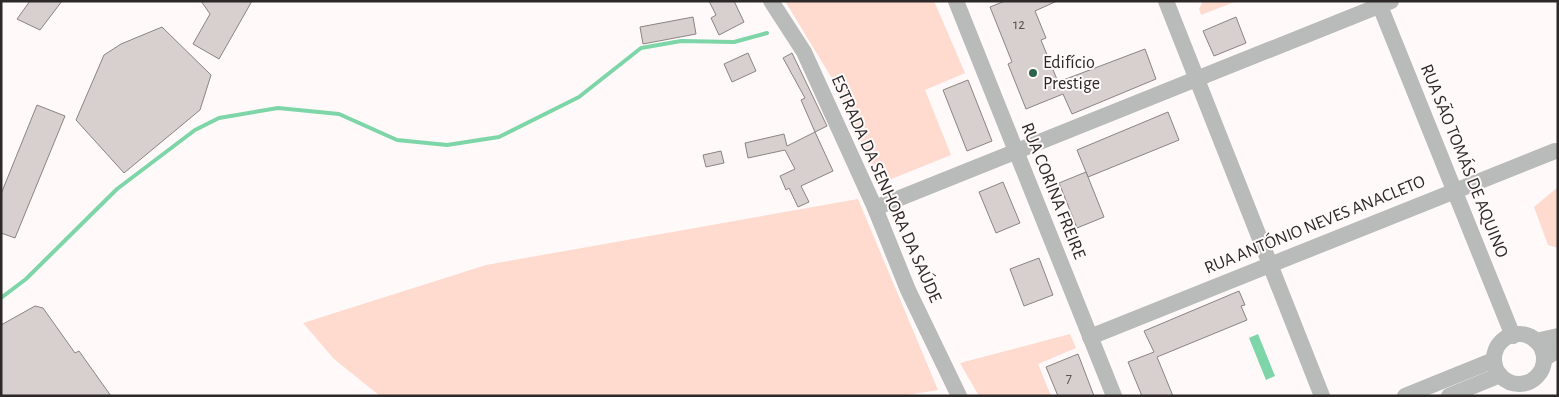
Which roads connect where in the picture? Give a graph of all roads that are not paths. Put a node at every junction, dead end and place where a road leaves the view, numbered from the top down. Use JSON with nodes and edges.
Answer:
{"nodes":[{"id":1,"x":771,"y":1,"type":"edge"},
{"id":2,"x":956,"y":1,"type":"edge"},
{"id":3,"x":1166,"y":1,"type":"edge"},
{"id":4,"x":1383,"y":3,"type":"edge"},
{"id":5,"x":1196,"y":79,"type":"junction"},
{"id":6,"x":1016,"y":151,"type":"junction"},
{"id":7,"x":1555,"y":151,"type":"dead end"},
{"id":8,"x":1454,"y":191,"type":"junction"},
{"id":9,"x":875,"y":208,"type":"junction"},
{"id":10,"x":1270,"y":264,"type":"junction"},
{"id":11,"x":1513,"y":336,"type":"junction"},
{"id":12,"x":1558,"y":336,"type":"edge"},
{"id":13,"x":1090,"y":337,"type":"junction"},
{"id":14,"x":1536,"y":341,"type":"junction"},
{"id":15,"x":1551,"y":355,"type":"edge"},
{"id":16,"x":1497,"y":368,"type":"junction"},
{"id":17,"x":959,"y":396,"type":"edge"},
{"id":18,"x":1114,"y":396,"type":"edge"},
{"id":19,"x":1322,"y":396,"type":"edge"},
{"id":20,"x":1405,"y":396,"type":"edge"},
{"id":21,"x":1449,"y":396,"type":"edge"}],
"edges":[{"from":1,"to":9,"type":"street","name":"ESTRADA DA SENHORA DA SAÚDE"},
{"from":2,"to":6,"type":"street","name":"RUA CORINA FREIRE"},
{"from":3,"to":5,"type":"street"},
{"from":4,"to":5,"type":"street"},
{"from":4,"to":8,"type":"street","name":"RUA SÃO TOMÁS DE AQUINO"},
{"from":5,"to":6,"type":"street"},
{"from":5,"to":10,"type":"street"},
{"from":6,"to":9,"type":"street"},
{"from":6,"to":13,"type":"street","name":"RUA CORINA FREIRE"},
{"from":7,"to":8,"type":"street","name":"RUA ANTÓNIO NEVES ANACLETO"},
{"from":8,"to":10,"type":"street","name":"RUA ANTÓNIO NEVES ANACLETO"},
{"from":8,"to":11,"type":"street","name":"RUA SÃO TOMÁS DE AQUINO"},
{"from":9,"to":17,"type":"street","name":"ESTRADA DA SENHORA DA SAÚDE"},
{"from":10,"to":13,"type":"street","name":"RUA ANTÓNIO NEVES ANACLETO"},
{"from":10,"to":19,"type":"street"},
{"from":11,"to":14,"type":"street"},
{"from":11,"to":16,"type":"street"},
{"from":12,"to":14,"type":"street"},
{"from":13,"to":18,"type":"street","name":"RUA CORINA FREIRE"},
{"from":14,"to":15,"type":"street"},
{"from":15,"to":16,"type":"street"},
{"from":16,"to":20,"type":"street"},
{"from":16,"to":21,"type":"street"}]}
